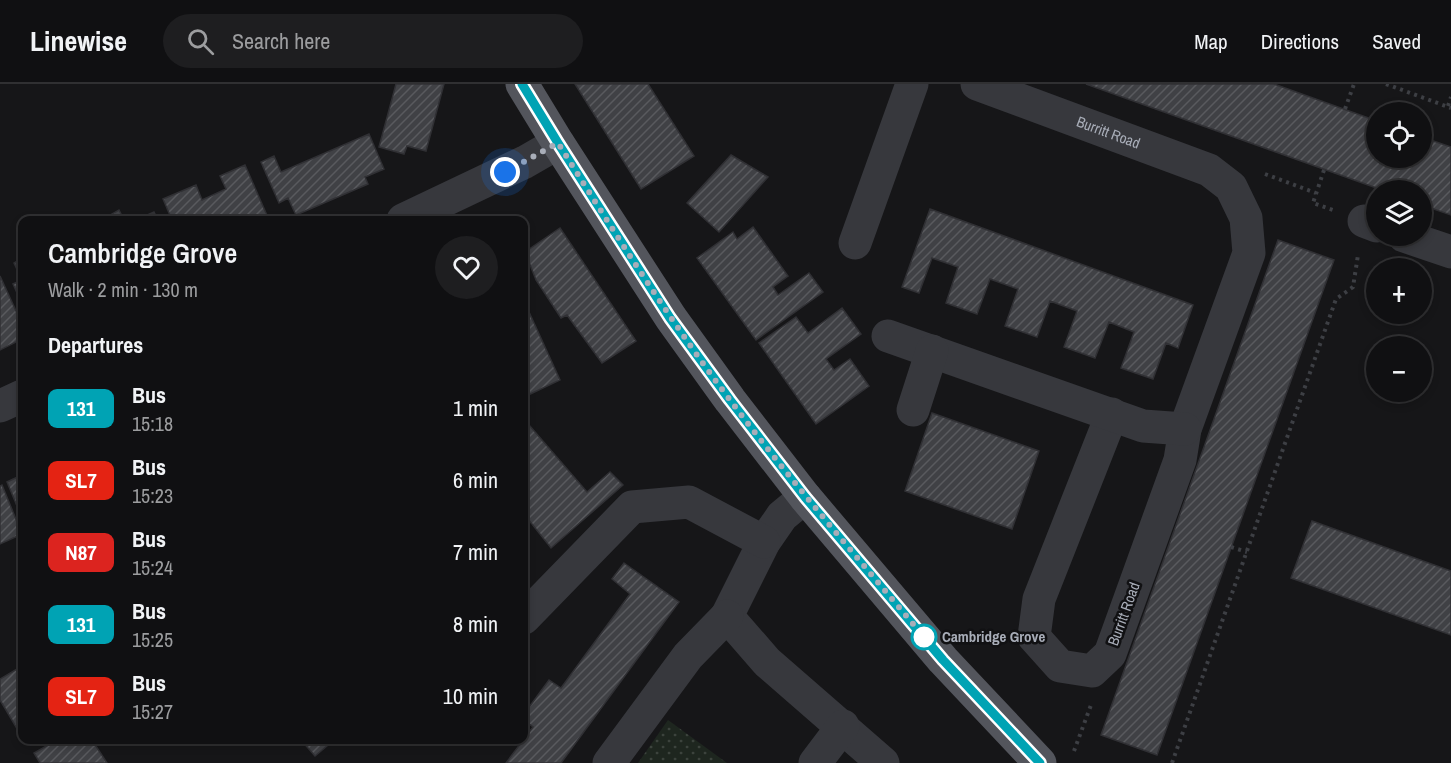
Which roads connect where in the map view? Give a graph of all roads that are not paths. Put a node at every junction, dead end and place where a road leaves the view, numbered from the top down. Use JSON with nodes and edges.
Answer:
{"nodes":[{"id":1,"x":522,"y":84,"type":"edge"},
{"id":2,"x":912,"y":84,"type":"edge"},
{"id":3,"x":977,"y":84,"type":"edge"},
{"id":4,"x":558,"y":143,"type":"junction"},
{"id":5,"x":410,"y":216,"type":"edge"},
{"id":6,"x":855,"y":243,"type":"dead end"},
{"id":7,"x":1432,"y":246,"type":"edge"},
{"id":8,"x":1451,"y":252,"type":"edge"},
{"id":9,"x":888,"y":336,"type":"dead end"},
{"id":10,"x":932,"y":351,"type":"junction"},
{"id":11,"x":18,"y":398,"type":"edge"},
{"id":12,"x":0,"y":406,"type":"edge"},
{"id":13,"x":913,"y":410,"type":"dead end"},
{"id":14,"x":1112,"y":414,"type":"junction"},
{"id":15,"x":1185,"y":429,"type":"junction"},
{"id":16,"x":805,"y":497,"type":"junction"},
{"id":17,"x":764,"y":542,"type":"junction"},
{"id":18,"x":528,"y":614,"type":"edge"},
{"id":19,"x":727,"y":616,"type":"junction"},
{"id":20,"x":843,"y":726,"type":"junction"},
{"id":21,"x":609,"y":763,"type":"edge"},
{"id":22,"x":815,"y":763,"type":"edge"},
{"id":23,"x":883,"y":763,"type":"edge"},
{"id":24,"x":1040,"y":763,"type":"edge"}],
"edges":[{"from":1,"to":4,"type":"main road"},
{"from":2,"to":6,"type":"street"},
{"from":3,"to":15,"type":"street","name":"Burritt Road"},
{"from":4,"to":5,"type":"street"},
{"from":4,"to":16,"type":"main road"},
{"from":7,"to":8,"type":"street"},
{"from":9,"to":10,"type":"street"},
{"from":10,"to":13,"type":"street"},
{"from":10,"to":14,"type":"street"},
{"from":11,"to":12,"type":"street"},
{"from":14,"to":15,"type":"street"},
{"from":14,"to":15,"type":"street","name":"Burritt Road"},
{"from":16,"to":17,"type":"street"},
{"from":16,"to":24,"type":"main road"},
{"from":17,"to":18,"type":"street"},
{"from":17,"to":19,"type":"street"},
{"from":19,"to":20,"type":"street"},
{"from":19,"to":21,"type":"street"},
{"from":20,"to":22,"type":"street"},
{"from":20,"to":23,"type":"street"}]}
